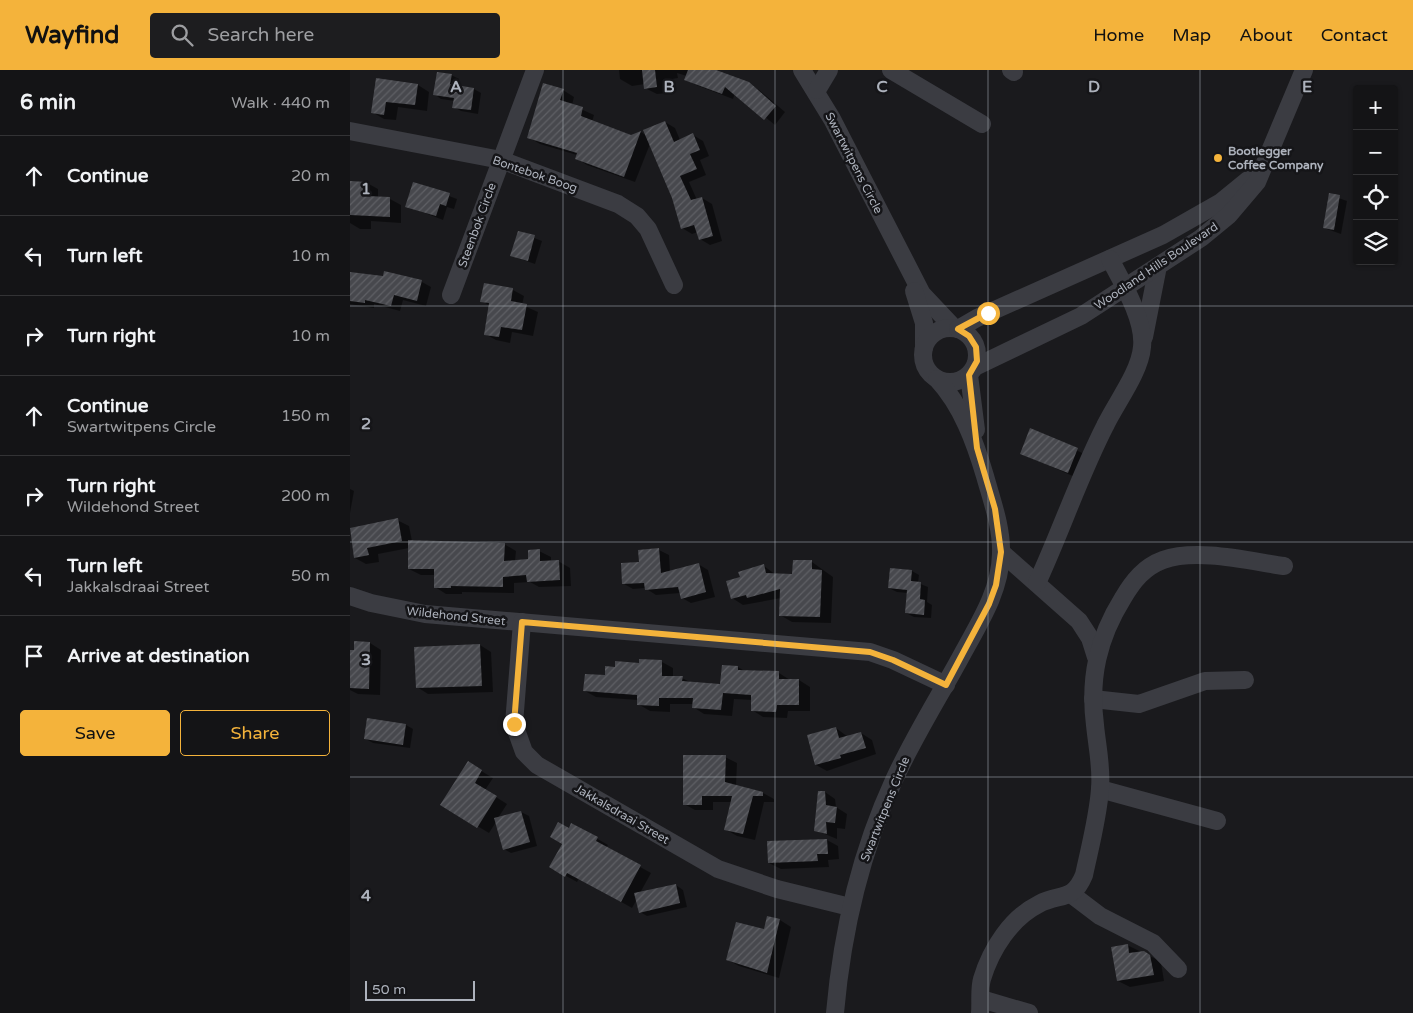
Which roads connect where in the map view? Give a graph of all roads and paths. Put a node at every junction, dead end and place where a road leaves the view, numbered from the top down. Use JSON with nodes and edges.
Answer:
{"nodes":[{"id":1,"x":535,"y":70,"type":"edge"},
{"id":2,"x":802,"y":70,"type":"edge"},
{"id":3,"x":829,"y":70,"type":"edge"},
{"id":4,"x":891,"y":70,"type":"edge"},
{"id":5,"x":1304,"y":70,"type":"edge"},
{"id":6,"x":817,"y":90,"type":"junction"},
{"id":7,"x":982,"y":124,"type":"dead end"},
{"id":8,"x":350,"y":131,"type":"edge"},
{"id":9,"x":501,"y":160,"type":"junction"},
{"id":10,"x":1264,"y":163,"type":"junction"},
{"id":11,"x":902,"y":257,"type":"junction"},
{"id":12,"x":1110,"y":258,"type":"junction"},
{"id":13,"x":1158,"y":266,"type":"junction"},
{"id":14,"x":674,"y":285,"type":"dead end"},
{"id":15,"x":1124,"y":288,"type":"junction"},
{"id":16,"x":451,"y":295,"type":"dead end"},
{"id":17,"x":956,"y":329,"type":"junction"},
{"id":18,"x":1142,"y":347,"type":"junction"},
{"id":19,"x":924,"y":350,"type":"junction"},
{"id":20,"x":972,"y":371,"type":"junction"},
{"id":21,"x":937,"y":379,"type":"junction"},
{"id":22,"x":977,"y":448,"type":"junction"},
{"id":23,"x":1001,"y":552,"type":"junction"},
{"id":24,"x":1284,"y":566,"type":"dead end"},
{"id":25,"x":1037,"y":583,"type":"junction"},
{"id":26,"x":350,"y":596,"type":"edge"},
{"id":27,"x":522,"y":622,"type":"junction"},
{"id":28,"x":1096,"y":657,"type":"junction"},
{"id":29,"x":1245,"y":680,"type":"dead end"},
{"id":30,"x":946,"y":685,"type":"junction"},
{"id":31,"x":1093,"y":699,"type":"junction"},
{"id":32,"x":1100,"y":789,"type":"junction"},
{"id":33,"x":1216,"y":821,"type":"dead end"},
{"id":34,"x":1071,"y":894,"type":"junction"},
{"id":35,"x":850,"y":908,"type":"junction"},
{"id":36,"x":1178,"y":969,"type":"dead end"},
{"id":37,"x":980,"y":1006,"type":"edge"},
{"id":38,"x":835,"y":1013,"type":"edge"},
{"id":39,"x":1029,"y":1013,"type":"edge"}],
"edges":[{"from":1,"to":9,"type":"street","name":"Steenbok Circle"},
{"from":2,"to":6,"type":"street","name":"Swartwitpens Circle"},
{"from":3,"to":6,"type":"street"},
{"from":4,"to":7,"type":"street"},
{"from":5,"to":10,"type":"street","name":"Woodland Hills Boulevard"},
{"from":6,"to":11,"type":"street","name":"Swartwitpens Circle"},
{"from":8,"to":9,"type":"street","name":"Bontebok Boog"},
{"from":9,"to":14,"type":"street","name":"Bontebok Boog"},
{"from":9,"to":16,"type":"street","name":"Steenbok Circle"},
{"from":10,"to":12,"type":"street","name":"Woodland Hills Boulevard"},
{"from":10,"to":13,"type":"street","name":"Woodland Hills Boulevard"},
{"from":11,"to":17,"type":"street","name":"Swartwitpens Circle"},
{"from":11,"to":19,"type":"street","name":"Swartwitpens Circle"},
{"from":12,"to":15,"type":"street"},
{"from":12,"to":17,"type":"street","name":"Woodland Hills Boulevard"},
{"from":13,"to":15,"type":"street","name":"Woodland Hills Boulevard"},
{"from":13,"to":18,"type":"street"},
{"from":15,"to":18,"type":"street"},
{"from":15,"to":20,"type":"street","name":"Woodland Hills Boulevard"},
{"from":17,"to":19,"type":"street"},
{"from":17,"to":20,"type":"street"},
{"from":18,"to":25,"type":"street"},
{"from":19,"to":21,"type":"street"},
{"from":20,"to":21,"type":"street"},
{"from":20,"to":22,"type":"street","name":"Swartwitpens Circle"},
{"from":21,"to":22,"type":"street","name":"Swartwitpens Circle"},
{"from":22,"to":23,"type":"street","name":"Swartwitpens Circle"},
{"from":23,"to":25,"type":"street"},
{"from":23,"to":30,"type":"street","name":"Swartwitpens Circle"},
{"from":24,"to":28,"type":"street"},
{"from":25,"to":28,"type":"street"},
{"from":26,"to":27,"type":"street","name":"Wildehond Street"},
{"from":27,"to":30,"type":"street","name":"Wildehond Street"},
{"from":27,"to":35,"type":"street","name":"Jakkalsdraai Street"},
{"from":28,"to":31,"type":"street"},
{"from":29,"to":31,"type":"street"},
{"from":30,"to":35,"type":"street","name":"Swartwitpens Circle"},
{"from":31,"to":32,"type":"street"},
{"from":32,"to":33,"type":"street"},
{"from":32,"to":34,"type":"street"},
{"from":34,"to":36,"type":"street"},
{"from":34,"to":37,"type":"street"},
{"from":35,"to":38,"type":"street","name":"Swartwitpens Circle"},
{"from":37,"to":39,"type":"street"}]}
